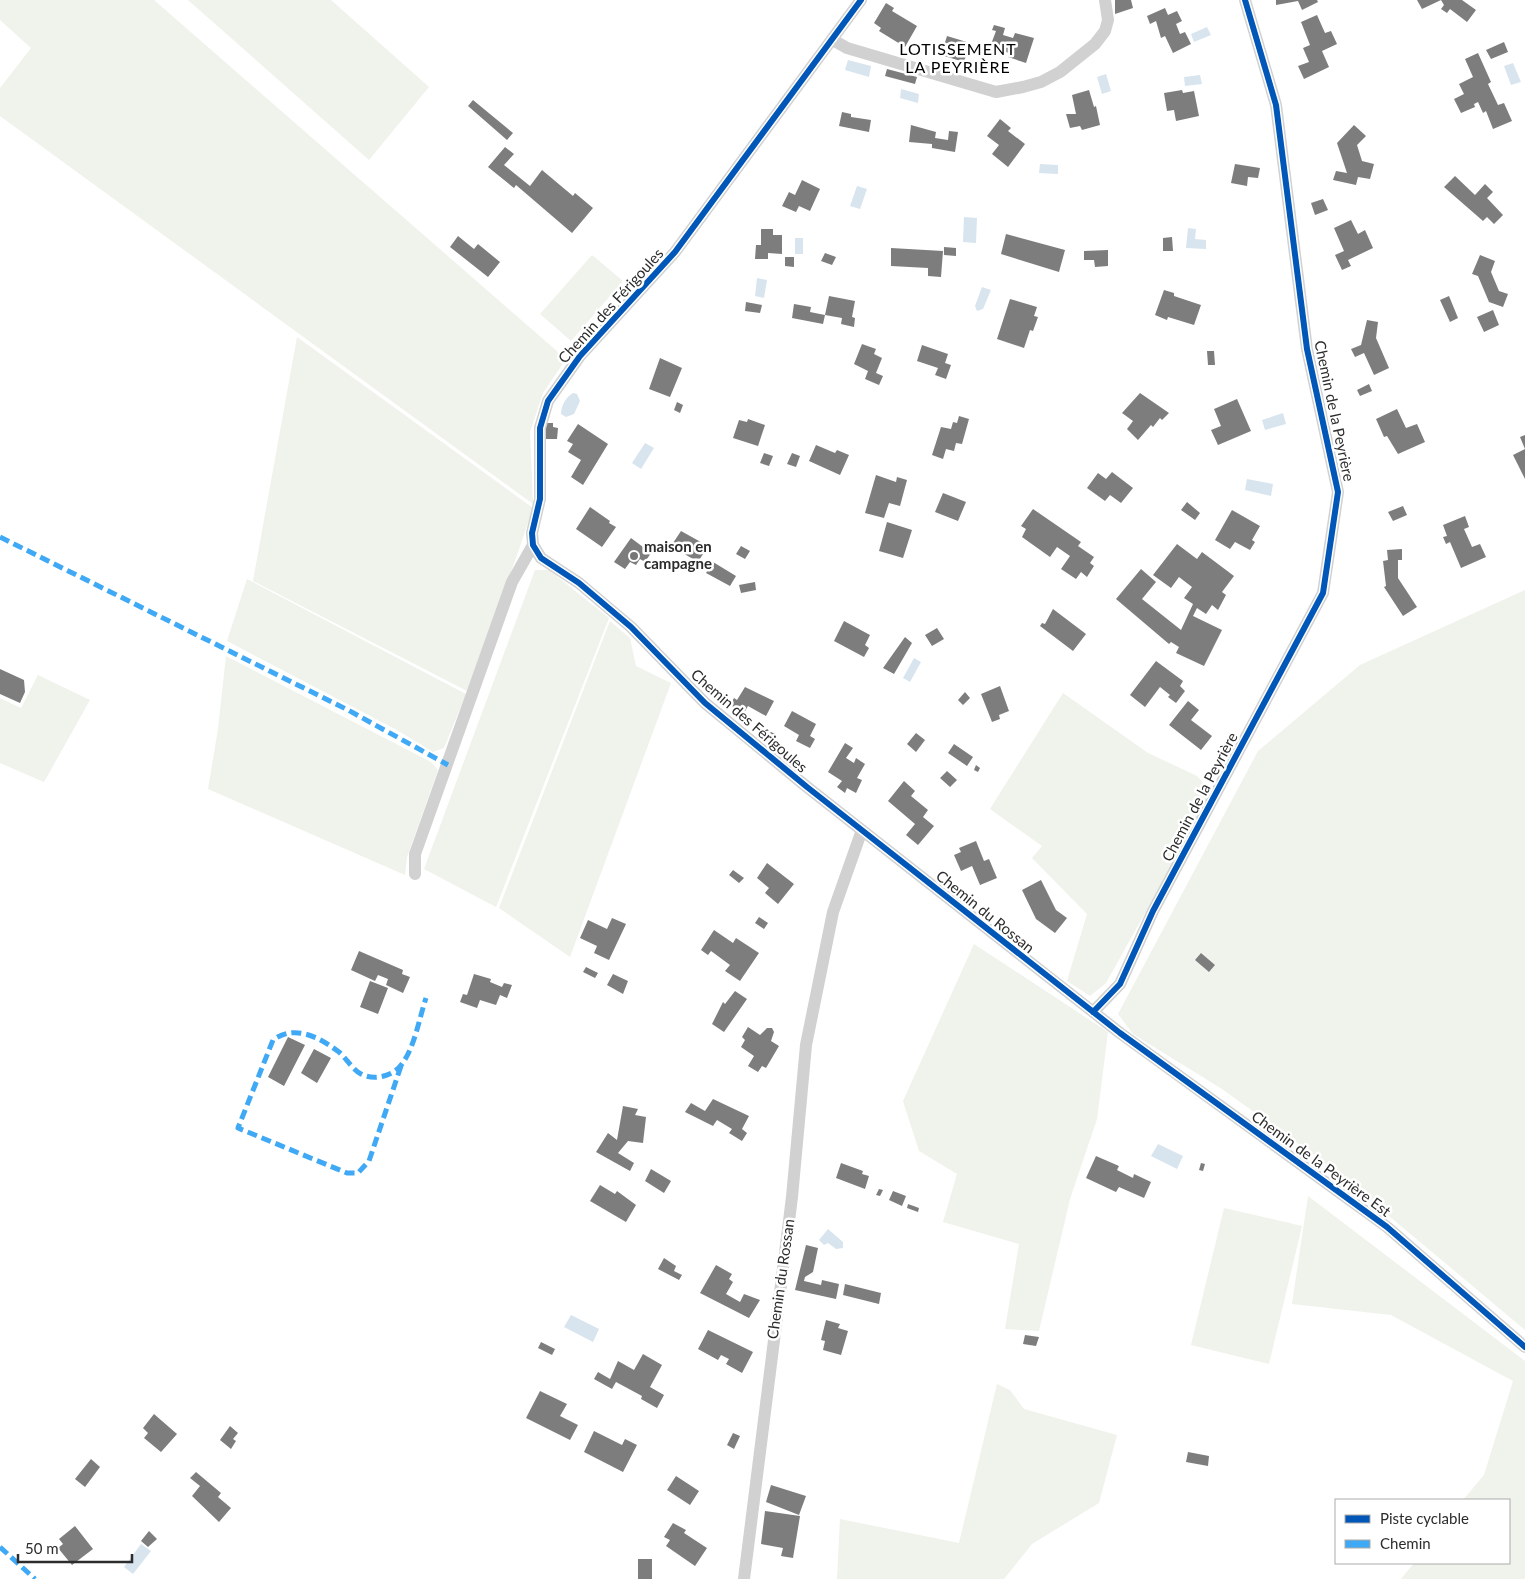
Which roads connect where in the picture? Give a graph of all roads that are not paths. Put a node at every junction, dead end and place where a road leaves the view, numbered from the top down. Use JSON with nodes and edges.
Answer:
{"nodes":[{"id":1,"x":861,"y":0,"type":"edge"},
{"id":2,"x":1104,"y":0,"type":"edge"},
{"id":3,"x":1246,"y":0,"type":"edge"},
{"id":4,"x":833,"y":40,"type":"junction"},
{"id":5,"x":533,"y":545,"type":"junction"},
{"id":6,"x":862,"y":830,"type":"junction"},
{"id":7,"x":415,"y":874,"type":"dead end"},
{"id":8,"x":1094,"y":1012,"type":"junction"},
{"id":9,"x":1525,"y":1347,"type":"edge"},
{"id":10,"x":744,"y":1579,"type":"edge"}],
"edges":[{"from":1,"to":4,"type":"street","name":"Chemin des Férigoules"},
{"from":2,"to":4,"type":"street"},
{"from":3,"to":8,"type":"street","name":"Chemin de la Peyrière"},
{"from":4,"to":5,"type":"street","name":"Chemin des Férigoules"},
{"from":5,"to":6,"type":"street","name":"Chemin des Férigoules"},
{"from":5,"to":7,"type":"street","name":"Chemin des Férigoules"},
{"from":6,"to":8,"type":"street","name":"Chemin du Rossan"},
{"from":6,"to":10,"type":"street","name":"Chemin du Rossan"},
{"from":8,"to":9,"type":"street","name":"Chemin de la Peyrière Est"}]}
